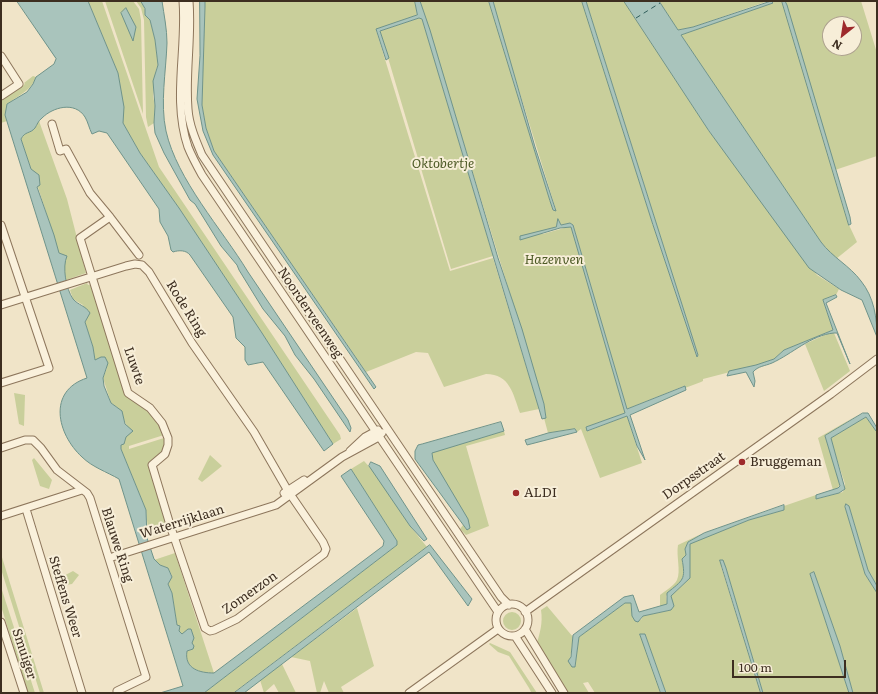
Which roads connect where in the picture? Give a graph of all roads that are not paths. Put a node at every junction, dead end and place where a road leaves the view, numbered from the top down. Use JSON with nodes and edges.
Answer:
{"nodes":[{"id":1,"x":184,"y":1,"type":"edge"},
{"id":2,"x":189,"y":1,"type":"edge"},
{"id":3,"x":1,"y":56,"type":"edge"},
{"id":4,"x":1,"y":96,"type":"edge"},
{"id":5,"x":52,"y":124,"type":"dead end"},
{"id":6,"x":110,"y":216,"type":"junction"},
{"id":7,"x":1,"y":225,"type":"edge"},
{"id":8,"x":139,"y":255,"type":"dead end"},
{"id":9,"x":93,"y":277,"type":"junction"},
{"id":10,"x":25,"y":297,"type":"junction"},
{"id":11,"x":1,"y":305,"type":"edge"},
{"id":12,"x":877,"y":359,"type":"edge"},
{"id":13,"x":1,"y":383,"type":"edge"},
{"id":14,"x":386,"y":428,"type":"junction"},
{"id":15,"x":375,"y":430,"type":"junction"},
{"id":16,"x":379,"y":437,"type":"junction"},
{"id":17,"x":1,"y":448,"type":"edge"},
{"id":18,"x":345,"y":455,"type":"junction"},
{"id":19,"x":82,"y":490,"type":"junction"},
{"id":20,"x":289,"y":493,"type":"junction"},
{"id":21,"x":26,"y":509,"type":"junction"},
{"id":22,"x":1,"y":516,"type":"edge"},
{"id":23,"x":174,"y":537,"type":"junction"},
{"id":24,"x":109,"y":558,"type":"junction"},
{"id":25,"x":510,"y":605,"type":"junction"},
{"id":26,"x":498,"y":612,"type":"junction"},
{"id":27,"x":525,"y":612,"type":"junction"},
{"id":28,"x":1,"y":622,"type":"edge"},
{"id":29,"x":498,"y":629,"type":"junction"},
{"id":30,"x":525,"y":629,"type":"junction"},
{"id":31,"x":515,"y":636,"type":"junction"},
{"id":32,"x":116,"y":692,"type":"edge"},
{"id":33,"x":24,"y":693,"type":"edge"},
{"id":34,"x":82,"y":693,"type":"edge"},
{"id":35,"x":409,"y":693,"type":"edge"},
{"id":36,"x":552,"y":693,"type":"edge"},
{"id":37,"x":564,"y":693,"type":"edge"}],
"edges":[{"from":1,"to":15,"type":"street","name":"Noorderveenweg"},
{"from":2,"to":14,"type":"street","name":"Noorderveenweg"},
{"from":3,"to":4,"type":"street"},
{"from":5,"to":6,"type":"street"},
{"from":6,"to":8,"type":"street"},
{"from":6,"to":9,"type":"street"},
{"from":7,"to":10,"type":"street"},
{"from":9,"to":10,"type":"street","name":"Rode Ring"},
{"from":9,"to":20,"type":"street","name":"Rode Ring"},
{"from":9,"to":23,"type":"street","name":"Luwte"},
{"from":10,"to":11,"type":"street","name":"Rode Ring"},
{"from":10,"to":13,"type":"street"},
{"from":12,"to":27,"type":"street","name":"Dorpsstraat"},
{"from":14,"to":15,"type":"street","name":"Waterrijklaan"},
{"from":14,"to":16,"type":"street","name":"Waterrijklaan"},
{"from":14,"to":25,"type":"street","name":"Noorderveenweg"},
{"from":15,"to":16,"type":"street","name":"Noorderveenweg"},
{"from":15,"to":18,"type":"street","name":"Waterrijklaan"},
{"from":16,"to":18,"type":"street","name":"Waterrijklaan"},
{"from":16,"to":26,"type":"street","name":"Noorderveenweg"},
{"from":17,"to":19,"type":"street","name":"Blauwe Ring"},
{"from":18,"to":20,"type":"street","name":"Waterrijklaan"},
{"from":19,"to":21,"type":"street"},
{"from":19,"to":24,"type":"street","name":"Blauwe Ring"},
{"from":20,"to":23,"type":"street","name":"Waterrijklaan"},
{"from":20,"to":23,"type":"street","name":"Zomerzon"},
{"from":21,"to":22,"type":"street"},
{"from":21,"to":34,"type":"street","name":"Steffens Weer"},
{"from":23,"to":24,"type":"street","name":"Waterrijklaan"},
{"from":24,"to":32,"type":"street","name":"Blauwe Ring"},
{"from":25,"to":26,"type":"street"},
{"from":25,"to":27,"type":"street"},
{"from":26,"to":29,"type":"street"},
{"from":27,"to":30,"type":"street"},
{"from":28,"to":33,"type":"street","name":"Smuiger"},
{"from":29,"to":31,"type":"street"},
{"from":29,"to":35,"type":"street"},
{"from":30,"to":31,"type":"street"},
{"from":30,"to":37,"type":"street"},
{"from":31,"to":36,"type":"street"}]}
